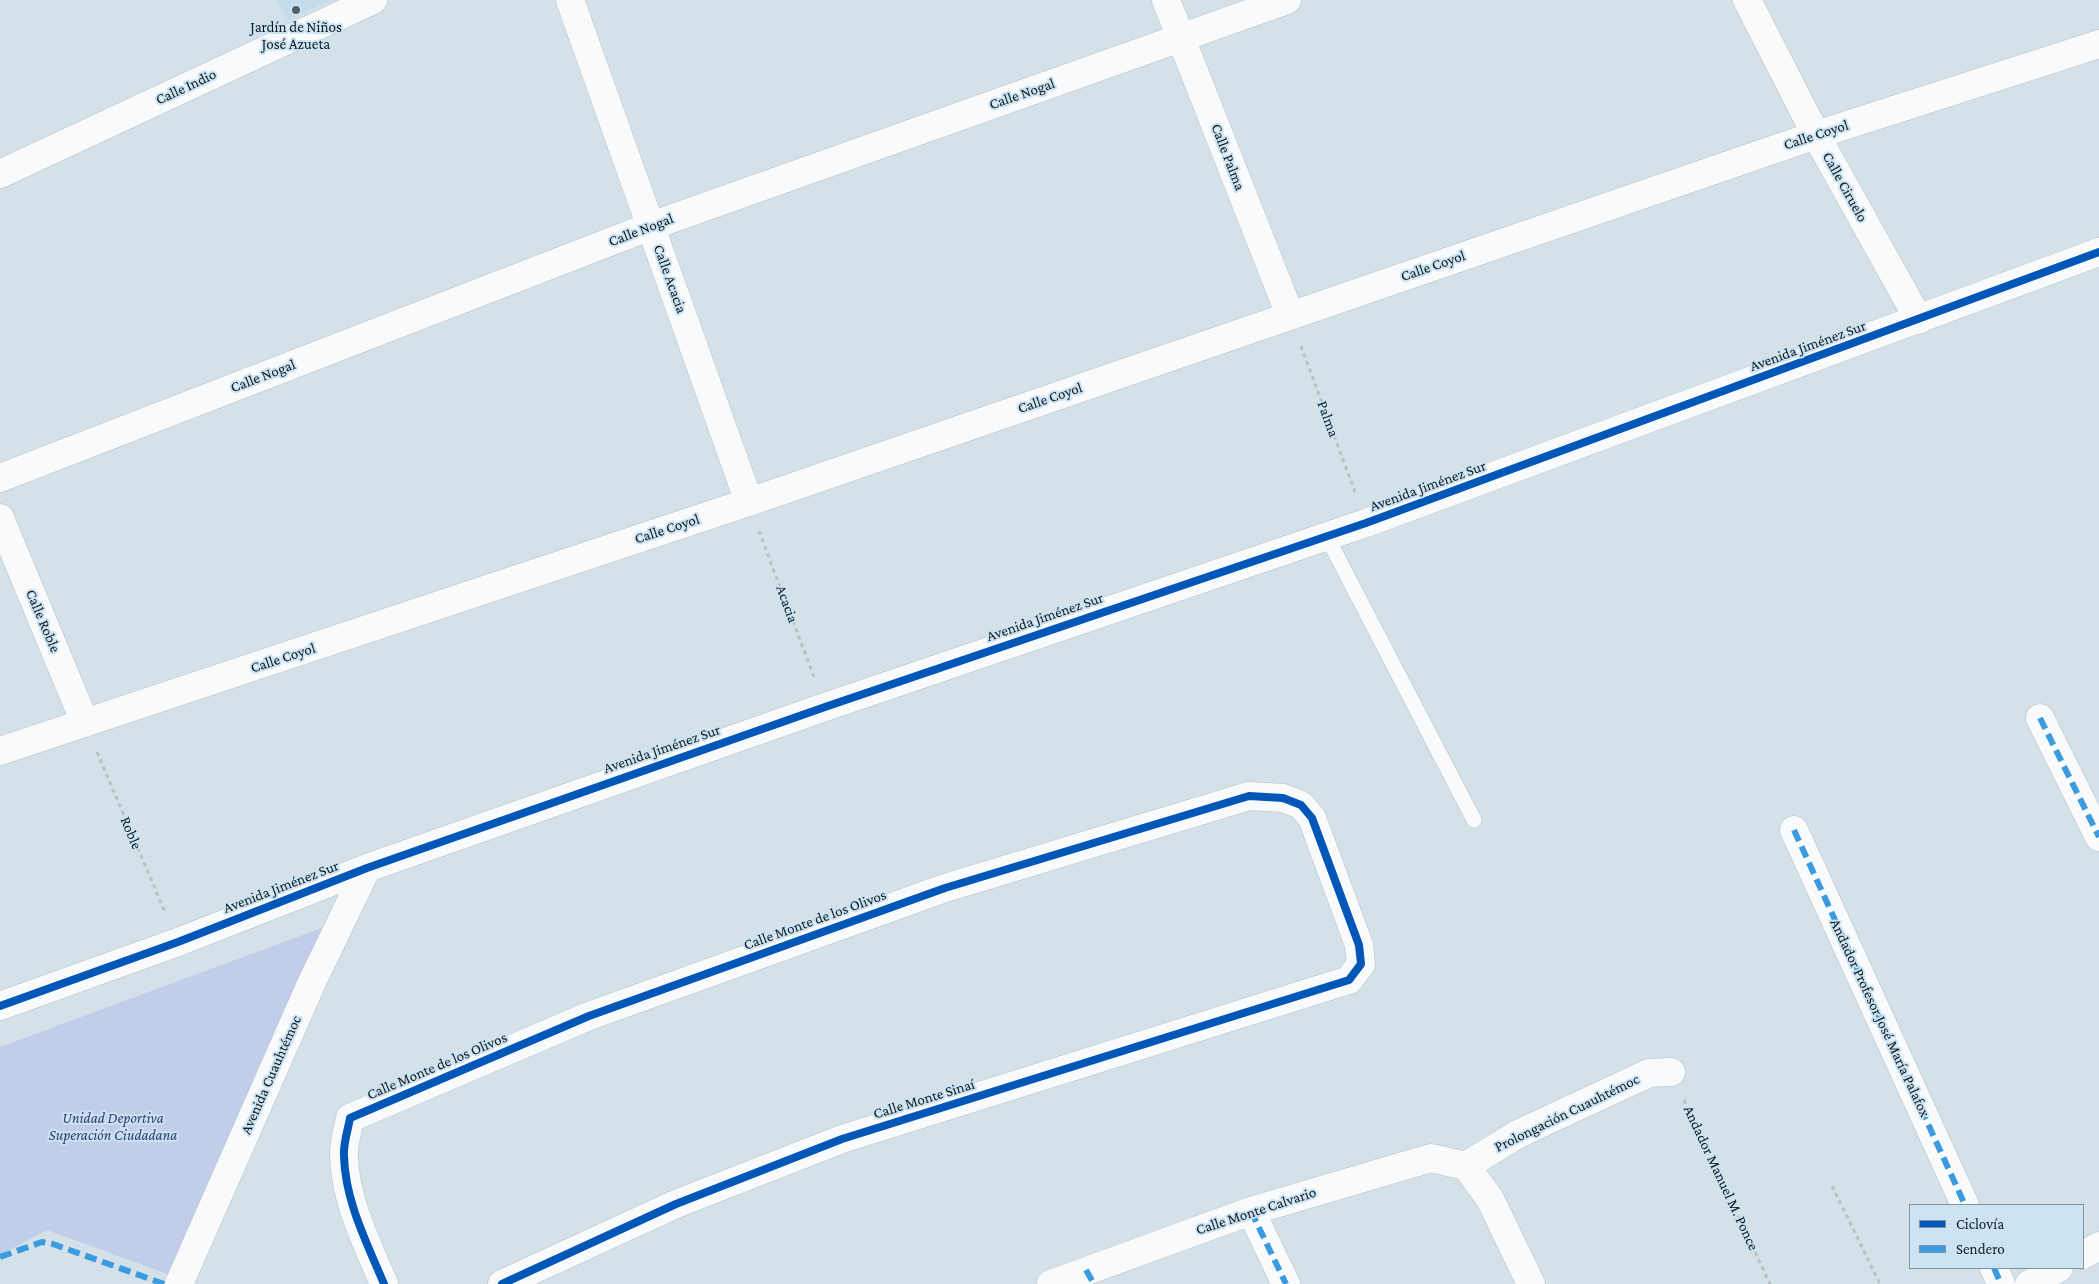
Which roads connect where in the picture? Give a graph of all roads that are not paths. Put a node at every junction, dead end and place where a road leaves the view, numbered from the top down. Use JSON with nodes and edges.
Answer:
{"nodes":[{"id":1,"x":373,"y":0,"type":"edge"},
{"id":2,"x":570,"y":0,"type":"edge"},
{"id":3,"x":1166,"y":0,"type":"edge"},
{"id":4,"x":1288,"y":0,"type":"edge"},
{"id":5,"x":1747,"y":0,"type":"edge"},
{"id":6,"x":1181,"y":38,"type":"junction"},
{"id":7,"x":2099,"y":44,"type":"edge"},
{"id":8,"x":1816,"y":135,"type":"junction"},
{"id":9,"x":0,"y":174,"type":"edge"},
{"id":10,"x":650,"y":226,"type":"junction"},
{"id":11,"x":2099,"y":252,"type":"edge"},
{"id":12,"x":1290,"y":314,"type":"junction"},
{"id":13,"x":1918,"y":320,"type":"junction"},
{"id":14,"x":0,"y":478,"type":"edge"},
{"id":15,"x":749,"y":502,"type":"junction"},
{"id":16,"x":0,"y":518,"type":"edge"},
{"id":17,"x":1326,"y":536,"type":"junction"},
{"id":18,"x":2040,"y":718,"type":"dead end"},
{"id":19,"x":85,"y":724,"type":"junction"},
{"id":20,"x":0,"y":751,"type":"edge"},
{"id":21,"x":1474,"y":820,"type":"dead end"},
{"id":22,"x":1794,"y":830,"type":"dead end"},
{"id":23,"x":2099,"y":837,"type":"edge"},
{"id":24,"x":367,"y":868,"type":"junction"},
{"id":25,"x":1361,"y":964,"type":"joint"},
{"id":26,"x":0,"y":1006,"type":"edge"},
{"id":27,"x":1671,"y":1072,"type":"road end"},
{"id":28,"x":1466,"y":1166,"type":"junction"},
{"id":29,"x":1965,"y":1204,"type":"edge"},
{"id":30,"x":1251,"y":1211,"type":"junction"},
{"id":31,"x":2099,"y":1246,"type":"edge"},
{"id":32,"x":2084,"y":1254,"type":"edge"},
{"id":33,"x":1994,"y":1269,"type":"edge"},
{"id":34,"x":2057,"y":1269,"type":"edge"},
{"id":35,"x":1090,"y":1277,"type":"edge"},
{"id":36,"x":179,"y":1284,"type":"edge"},
{"id":37,"x":384,"y":1284,"type":"edge"},
{"id":38,"x":502,"y":1284,"type":"edge"},
{"id":39,"x":1051,"y":1284,"type":"edge"},
{"id":40,"x":1286,"y":1284,"type":"edge"},
{"id":41,"x":1531,"y":1284,"type":"edge"},
{"id":42,"x":2001,"y":1284,"type":"edge"},
{"id":43,"x":2030,"y":1284,"type":"edge"}],
"edges":[{"from":1,"to":9,"type":"street","name":"Calle Indio"},
{"from":2,"to":10,"type":"street","name":"Calle Acacia"},
{"from":3,"to":6,"type":"street","name":"Calle Palma"},
{"from":4,"to":6,"type":"street","name":"Calle Nogal"},
{"from":5,"to":8,"type":"street","name":"Calle Ciruelo"},
{"from":6,"to":10,"type":"street","name":"Calle Nogal"},
{"from":6,"to":12,"type":"street","name":"Calle Palma"},
{"from":7,"to":8,"type":"street","name":"Calle Coyol"},
{"from":8,"to":12,"type":"street","name":"Calle Coyol"},
{"from":8,"to":13,"type":"street","name":"Calle Ciruelo"},
{"from":10,"to":14,"type":"street","name":"Calle Nogal"},
{"from":10,"to":15,"type":"street","name":"Calle Acacia"},
{"from":11,"to":13,"type":"street","name":"Avenida Jiménez Sur"},
{"from":12,"to":15,"type":"street","name":"Calle Coyol"},
{"from":13,"to":17,"type":"street","name":"Avenida Jiménez Sur"},
{"from":15,"to":19,"type":"street","name":"Calle Coyol"},
{"from":16,"to":19,"type":"street","name":"Calle Roble"},
{"from":17,"to":21,"type":"lane"},
{"from":17,"to":24,"type":"street","name":"Avenida Jiménez Sur"},
{"from":18,"to":23,"type":"street"},
{"from":19,"to":20,"type":"street","name":"Calle Coyol"},
{"from":22,"to":29,"type":"street","name":"Andador Profesor José María Palafox"},
{"from":24,"to":26,"type":"street","name":"Avenida Jiménez Sur"},
{"from":24,"to":36,"type":"street","name":"Avenida Cuauhtémoc"},
{"from":25,"to":37,"type":"street","name":"Calle Monte de los Olivos"},
{"from":25,"to":38,"type":"street","name":"Calle Monte Sinaí"},
{"from":27,"to":28,"type":"street","name":"Prolongación Cuauhtémoc"},
{"from":28,"to":30,"type":"street","name":"Calle Monte Calvario"},
{"from":28,"to":41,"type":"street"},
{"from":30,"to":35,"type":"street","name":"Calle Monte Calvario"},
{"from":30,"to":40,"type":"street"},
{"from":31,"to":32,"type":"street"},
{"from":33,"to":42,"type":"street"},
{"from":34,"to":43,"type":"street"},
{"from":35,"to":39,"type":"street","name":"Calle Monte Calvario"}]}
